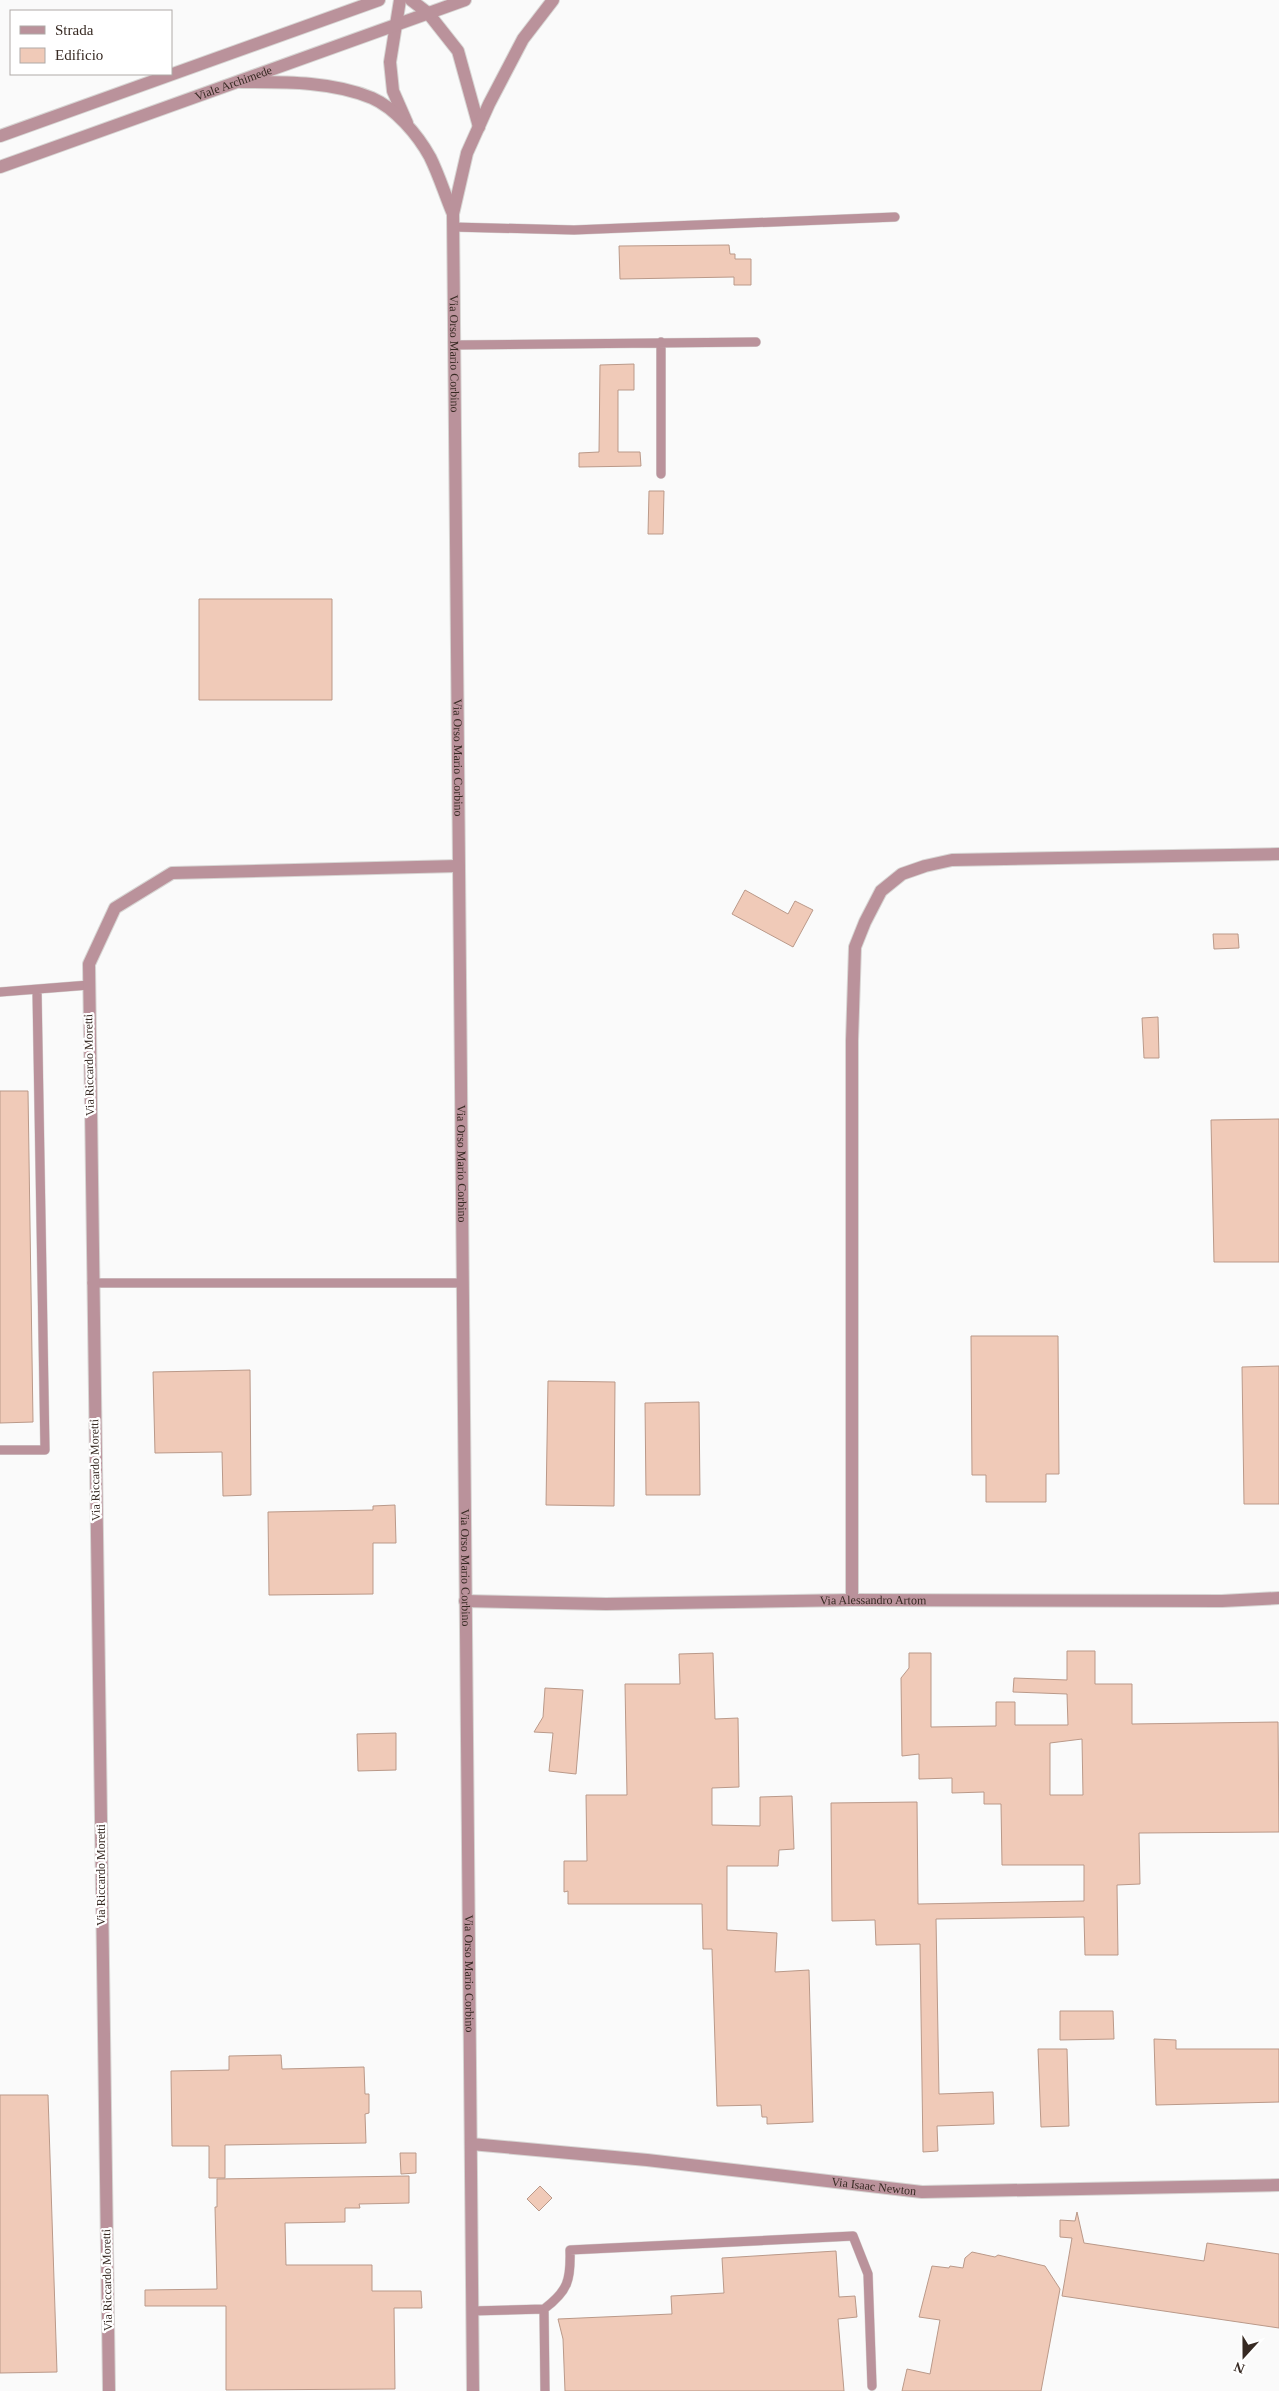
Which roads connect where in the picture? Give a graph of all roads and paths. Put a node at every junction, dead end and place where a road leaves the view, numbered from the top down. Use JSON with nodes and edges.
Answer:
{"nodes":[{"id":1,"x":379,"y":0,"type":"edge"},
{"id":2,"x":400,"y":0,"type":"edge"},
{"id":3,"x":411,"y":0,"type":"edge"},
{"id":4,"x":465,"y":0,"type":"edge"},
{"id":5,"x":552,"y":0,"type":"edge"},
{"id":6,"x":428,"y":14,"type":"junction"},
{"id":7,"x":398,"y":25,"type":"junction"},
{"id":8,"x":172,"y":74,"type":"edge"},
{"id":9,"x":170,"y":75,"type":"edge"},
{"id":10,"x":241,"y":82,"type":"junction"},
{"id":11,"x":408,"y":124,"type":"junction"},
{"id":12,"x":479,"y":127,"type":"junction"},
{"id":13,"x":0,"y":136,"type":"edge"},
{"id":14,"x":0,"y":167,"type":"edge"},
{"id":15,"x":453,"y":214,"type":"junction"},
{"id":16,"x":894,"y":217,"type":"dead end"},
{"id":17,"x":453,"y":227,"type":"junction"},
{"id":18,"x":661,"y":342,"type":"junction"},
{"id":19,"x":756,"y":342,"type":"dead end"},
{"id":20,"x":454,"y":345,"type":"junction"},
{"id":21,"x":662,"y":474,"type":"dead end"},
{"id":22,"x":1279,"y":854,"type":"edge"},
{"id":23,"x":458,"y":866,"type":"junction"},
{"id":24,"x":89,"y":985,"type":"junction"},
{"id":25,"x":37,"y":991,"type":"junction"},
{"id":26,"x":0,"y":992,"type":"edge"},
{"id":27,"x":92,"y":1283,"type":"junction"},
{"id":28,"x":462,"y":1283,"type":"junction"},
{"id":29,"x":0,"y":1450,"type":"edge"},
{"id":30,"x":1279,"y":1598,"type":"edge"},
{"id":31,"x":852,"y":1600,"type":"junction"},
{"id":32,"x":465,"y":1601,"type":"junction"},
{"id":33,"x":470,"y":2144,"type":"junction"},
{"id":34,"x":1279,"y":2185,"type":"edge"},
{"id":35,"x":544,"y":2309,"type":"junction"},
{"id":36,"x":472,"y":2312,"type":"junction"},
{"id":37,"x":872,"y":2386,"type":"dead end"},
{"id":38,"x":108,"y":2391,"type":"edge"},
{"id":39,"x":473,"y":2391,"type":"edge"},
{"id":40,"x":545,"y":2391,"type":"edge"}],
"edges":[{"from":1,"to":8,"type":"street"},
{"from":2,"to":7,"type":"street"},
{"from":3,"to":6,"type":"street"},
{"from":4,"to":6,"type":"street","name":"Viale Archimede"},
{"from":5,"to":12,"type":"street"},
{"from":6,"to":7,"type":"street","name":"Viale Archimede"},
{"from":6,"to":12,"type":"street"},
{"from":7,"to":10,"type":"street","name":"Viale Archimede"},
{"from":7,"to":11,"type":"street"},
{"from":9,"to":13,"type":"street"},
{"from":10,"to":11,"type":"street","name":"Via Orso Mario Corbino"},
{"from":10,"to":14,"type":"street","name":"Viale Archimede"},
{"from":11,"to":15,"type":"street","name":"Via Orso Mario Corbino"},
{"from":12,"to":15,"type":"street"},
{"from":15,"to":17,"type":"street","name":"Via Orso Mario Corbino"},
{"from":16,"to":17,"type":"lane"},
{"from":17,"to":20,"type":"street","name":"Via Orso Mario Corbino"},
{"from":18,"to":19,"type":"lane"},
{"from":18,"to":20,"type":"lane"},
{"from":18,"to":21,"type":"lane"},
{"from":20,"to":23,"type":"street","name":"Via Orso Mario Corbino"},
{"from":22,"to":31,"type":"street"},
{"from":23,"to":24,"type":"street","name":"Via Riccardo Moretti"},
{"from":23,"to":28,"type":"street","name":"Via Orso Mario Corbino"},
{"from":24,"to":25,"type":"lane"},
{"from":24,"to":27,"type":"street","name":"Via Riccardo Moretti"},
{"from":25,"to":26,"type":"lane"},
{"from":25,"to":29,"type":"lane"},
{"from":27,"to":28,"type":"lane"},
{"from":27,"to":38,"type":"street","name":"Via Riccardo Moretti"},
{"from":28,"to":32,"type":"street","name":"Via Orso Mario Corbino"},
{"from":30,"to":31,"type":"street","name":"Via Alessandro Artom"},
{"from":31,"to":32,"type":"street","name":"Via Alessandro Artom"},
{"from":32,"to":33,"type":"street","name":"Via Orso Mario Corbino"},
{"from":33,"to":34,"type":"street","name":"Via Isaac Newton"},
{"from":33,"to":36,"type":"street","name":"Via Orso Mario Corbino"},
{"from":35,"to":36,"type":"lane"},
{"from":35,"to":37,"type":"lane"},
{"from":35,"to":40,"type":"lane"},
{"from":36,"to":39,"type":"street","name":"Via Orso Mario Corbino"}]}
